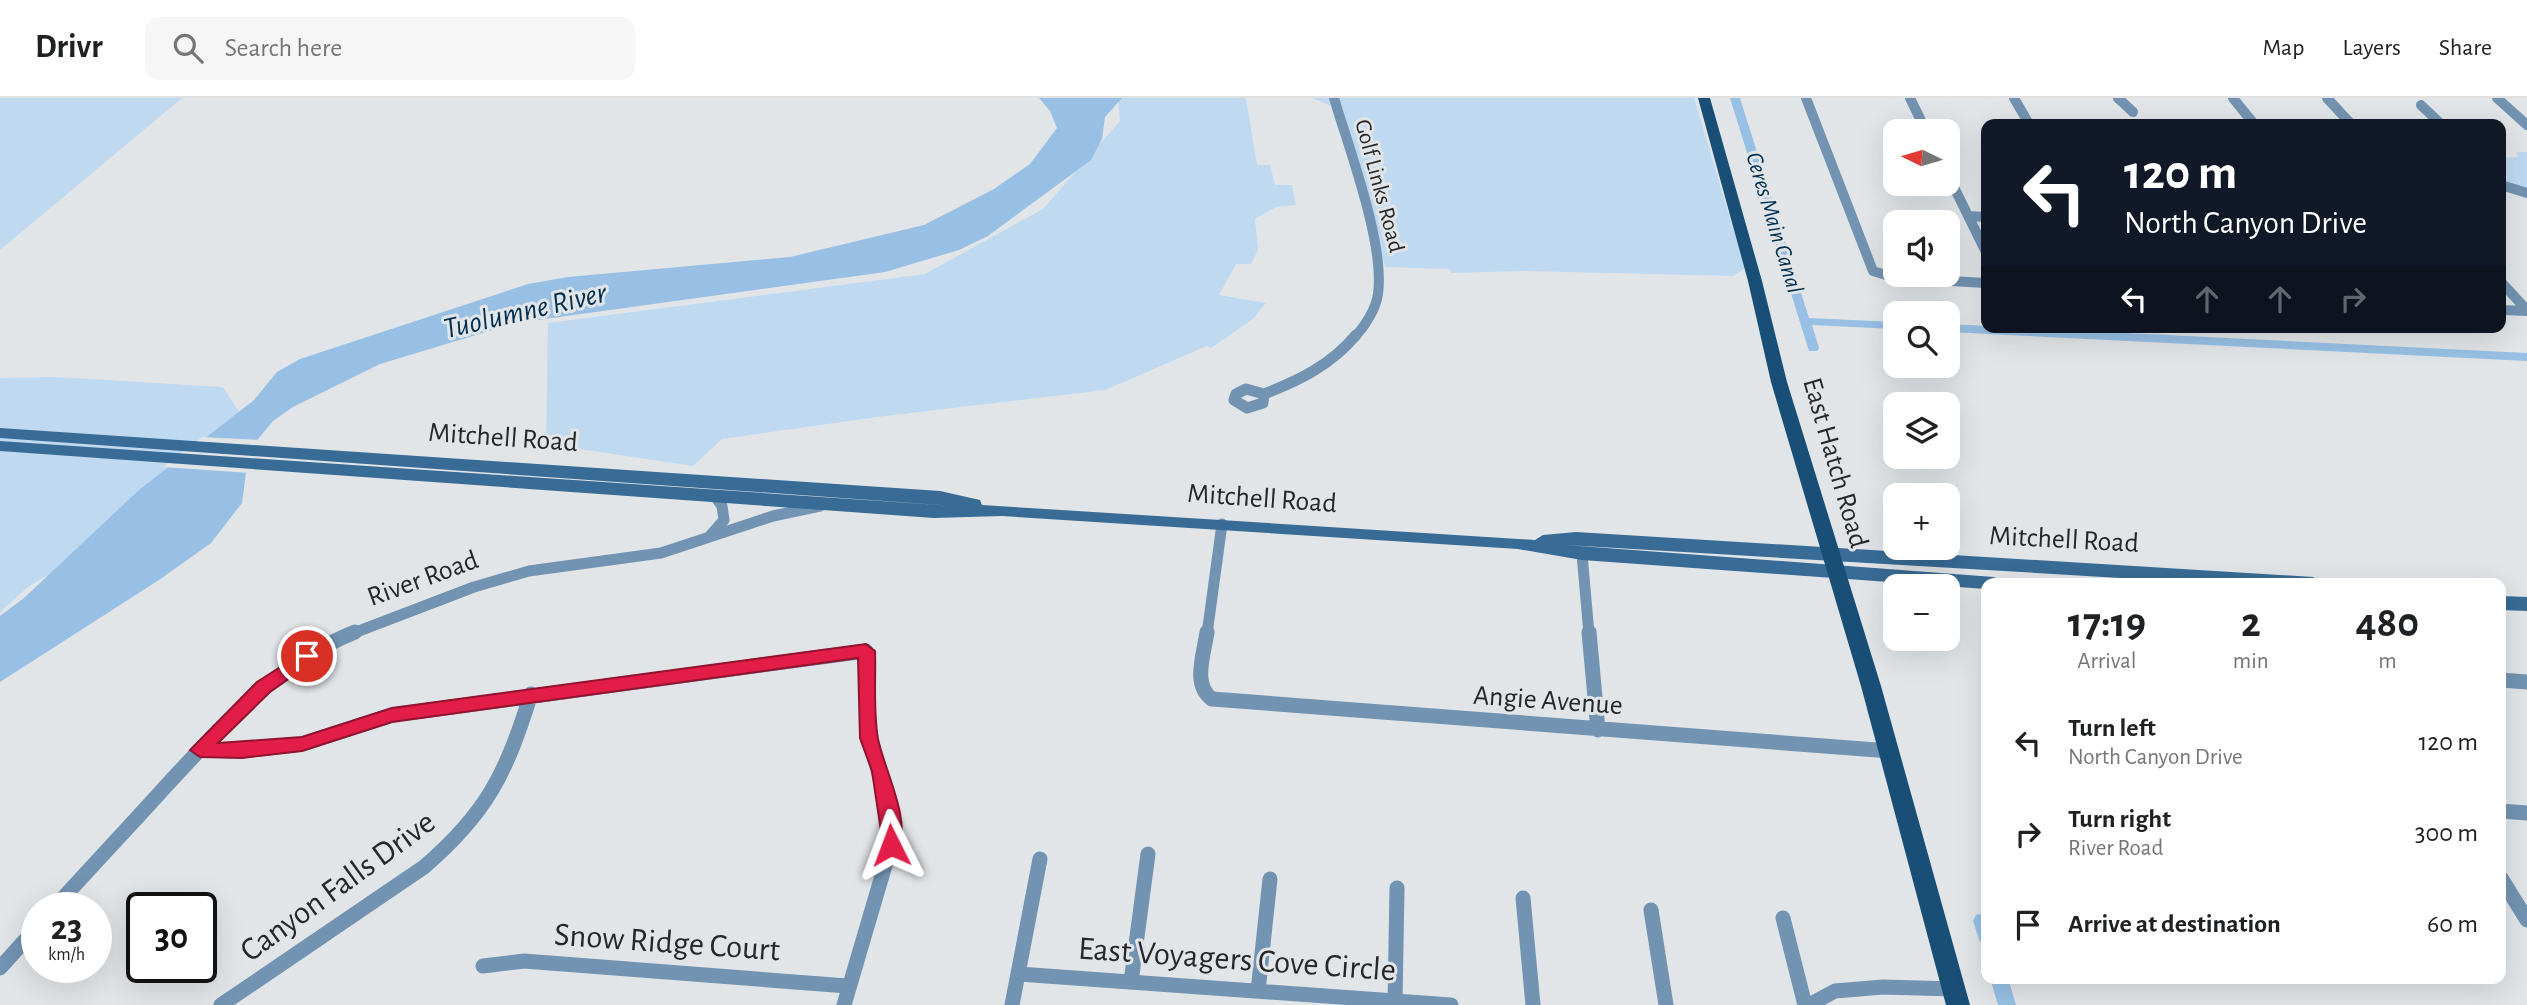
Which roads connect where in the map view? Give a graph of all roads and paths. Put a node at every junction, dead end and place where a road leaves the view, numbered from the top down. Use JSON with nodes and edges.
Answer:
{"nodes":[{"id":1,"x":1334,"y":98,"type":"edge"},
{"id":2,"x":1704,"y":98,"type":"edge"},
{"id":3,"x":1806,"y":98,"type":"edge"},
{"id":4,"x":1910,"y":98,"type":"edge"},
{"id":5,"x":2014,"y":98,"type":"edge"},
{"id":6,"x":2118,"y":98,"type":"edge"},
{"id":7,"x":2233,"y":98,"type":"edge"},
{"id":8,"x":2327,"y":98,"type":"edge"},
{"id":9,"x":2497,"y":98,"type":"edge"},
{"id":10,"x":2421,"y":105,"type":"dead end"},
{"id":11,"x":2133,"y":112,"type":"dead end"},
{"id":12,"x":1920,"y":119,"type":"edge"},
{"id":13,"x":2026,"y":119,"type":"edge"},
{"id":14,"x":2250,"y":119,"type":"edge"},
{"id":15,"x":2346,"y":119,"type":"edge"},
{"id":16,"x":2436,"y":119,"type":"edge"},
{"id":17,"x":2527,"y":125,"type":"edge"},
{"id":18,"x":2506,"y":187,"type":"edge"},
{"id":19,"x":2527,"y":193,"type":"edge"},
{"id":20,"x":1958,"y":196,"type":"edge"},
{"id":21,"x":1968,"y":216,"type":"junction"},
{"id":22,"x":1981,"y":217,"type":"edge"},
{"id":23,"x":1981,"y":242,"type":"edge"},
{"id":24,"x":1981,"y":283,"type":"edge"},
{"id":25,"x":2506,"y":288,"type":"edge"},
{"id":26,"x":2506,"y":310,"type":"edge"},
{"id":27,"x":2527,"y":311,"type":"edge"},
{"id":28,"x":1264,"y":394,"type":"dead end"},
{"id":29,"x":0,"y":433,"type":"edge"},
{"id":30,"x":0,"y":446,"type":"edge"},
{"id":31,"x":715,"y":496,"type":"junction"},
{"id":32,"x":829,"y":505,"type":"junction"},
{"id":33,"x":1002,"y":510,"type":"junction"},
{"id":34,"x":1222,"y":524,"type":"junction"},
{"id":35,"x":706,"y":540,"type":"junction"},
{"id":36,"x":1518,"y":543,"type":"junction"},
{"id":37,"x":1581,"y":554,"type":"junction"},
{"id":38,"x":1833,"y":562,"type":"junction"},
{"id":39,"x":2199,"y":578,"type":"edge"},
{"id":40,"x":1981,"y":581,"type":"edge"},
{"id":41,"x":2506,"y":603,"type":"edge"},
{"id":42,"x":2527,"y":604,"type":"edge"},
{"id":43,"x":2506,"y":680,"type":"edge"},
{"id":44,"x":2527,"y":682,"type":"edge"},
{"id":45,"x":531,"y":694,"type":"junction"},
{"id":46,"x":1598,"y":730,"type":"junction"},
{"id":47,"x":200,"y":750,"type":"junction"},
{"id":48,"x":1890,"y":751,"type":"junction"},
{"id":49,"x":2506,"y":811,"type":"edge"},
{"id":50,"x":2527,"y":813,"type":"edge"},
{"id":51,"x":1148,"y":854,"type":"dead end"},
{"id":52,"x":1040,"y":859,"type":"dead end"},
{"id":53,"x":1270,"y":879,"type":"dead end"},
{"id":54,"x":2506,"y":886,"type":"edge"},
{"id":55,"x":1397,"y":888,"type":"dead end"},
{"id":56,"x":69,"y":892,"type":"edge"},
{"id":57,"x":1523,"y":898,"type":"dead end"},
{"id":58,"x":1651,"y":910,"type":"dead end"},
{"id":59,"x":1783,"y":918,"type":"dead end"},
{"id":60,"x":2527,"y":920,"type":"edge"},
{"id":61,"x":21,"y":945,"type":"edge"},
{"id":62,"x":483,"y":966,"type":"dead end"},
{"id":63,"x":0,"y":968,"type":"edge"},
{"id":64,"x":1019,"y":974,"type":"junction"},
{"id":65,"x":1131,"y":982,"type":"junction"},
{"id":66,"x":847,"y":986,"type":"junction"},
{"id":67,"x":1258,"y":991,"type":"junction"},
{"id":68,"x":1956,"y":997,"type":"edge"},
{"id":69,"x":1395,"y":1002,"type":"junction"},
{"id":70,"x":221,"y":1005,"type":"edge"},
{"id":71,"x":844,"y":1005,"type":"edge"},
{"id":72,"x":1012,"y":1005,"type":"edge"},
{"id":73,"x":1451,"y":1005,"type":"edge"},
{"id":74,"x":1533,"y":1005,"type":"edge"},
{"id":75,"x":1666,"y":1005,"type":"edge"},
{"id":76,"x":1807,"y":1005,"type":"edge"}],
"edges":[{"from":1,"to":28,"type":"street","name":"Golf Links Road"},
{"from":2,"to":38,"type":"main road","name":"East Hatch Road"},
{"from":3,"to":24,"type":"street"},
{"from":4,"to":12,"type":"street"},
{"from":5,"to":13,"type":"street"},
{"from":6,"to":11,"type":"street"},
{"from":7,"to":14,"type":"street"},
{"from":8,"to":15,"type":"street"},
{"from":9,"to":17,"type":"street"},
{"from":10,"to":16,"type":"street"},
{"from":18,"to":19,"type":"street"},
{"from":20,"to":21,"type":"street"},
{"from":21,"to":22,"type":"street"},
{"from":21,"to":23,"type":"street"},
{"from":25,"to":27,"type":"street"},
{"from":26,"to":27,"type":"street"},
{"from":29,"to":33,"type":"main road","name":"Mitchell Road"},
{"from":30,"to":31,"type":"main road","name":"Mitchell Road"},
{"from":31,"to":32,"type":"main road","name":"Mitchell Road"},
{"from":31,"to":35,"type":"street"},
{"from":32,"to":33,"type":"main road","name":"Mitchell Road"},
{"from":32,"to":35,"type":"street","name":"River Road"},
{"from":33,"to":34,"type":"main road","name":"Mitchell Road"},
{"from":34,"to":36,"type":"main road","name":"Mitchell Road"},
{"from":34,"to":46,"type":"street","name":"Angie Avenue"},
{"from":35,"to":47,"type":"street","name":"River Road"},
{"from":36,"to":37,"type":"main road","name":"Mitchell Road"},
{"from":36,"to":38,"type":"main road","name":"Mitchell Road"},
{"from":37,"to":38,"type":"main road","name":"Mitchell Road"},
{"from":37,"to":46,"type":"street"},
{"from":38,"to":39,"type":"main road","name":"Mitchell Road"},
{"from":38,"to":40,"type":"main road","name":"Mitchell Road"},
{"from":38,"to":48,"type":"main road","name":"East Hatch Road"},
{"from":41,"to":42,"type":"main road"},
{"from":43,"to":44,"type":"street"},
{"from":45,"to":47,"type":"street"},
{"from":45,"to":66,"type":"street"},
{"from":45,"to":70,"type":"street","name":"Canyon Falls Drive"},
{"from":46,"to":48,"type":"street","name":"Angie Avenue"},
{"from":47,"to":56,"type":"street","name":"River Road"},
{"from":48,"to":68,"type":"main road","name":"East Hatch Road"},
{"from":49,"to":50,"type":"street"},
{"from":51,"to":65,"type":"street"},
{"from":52,"to":64,"type":"street"},
{"from":53,"to":67,"type":"street"},
{"from":54,"to":60,"type":"street"},
{"from":55,"to":69,"type":"street"},
{"from":57,"to":74,"type":"street"},
{"from":58,"to":75,"type":"street"},
{"from":59,"to":76,"type":"street"},
{"from":61,"to":63,"type":"street"},
{"from":62,"to":66,"type":"street","name":"Snow Ridge Court"},
{"from":64,"to":65,"type":"street","name":"East Voyagers Cove Circle"},
{"from":64,"to":72,"type":"street"},
{"from":65,"to":67,"type":"street","name":"East Voyagers Cove Circle"},
{"from":66,"to":71,"type":"street"},
{"from":67,"to":69,"type":"street","name":"East Voyagers Cove Circle"},
{"from":68,"to":76,"type":"street"},
{"from":69,"to":73,"type":"street","name":"East Voyagers Cove Circle"}]}
